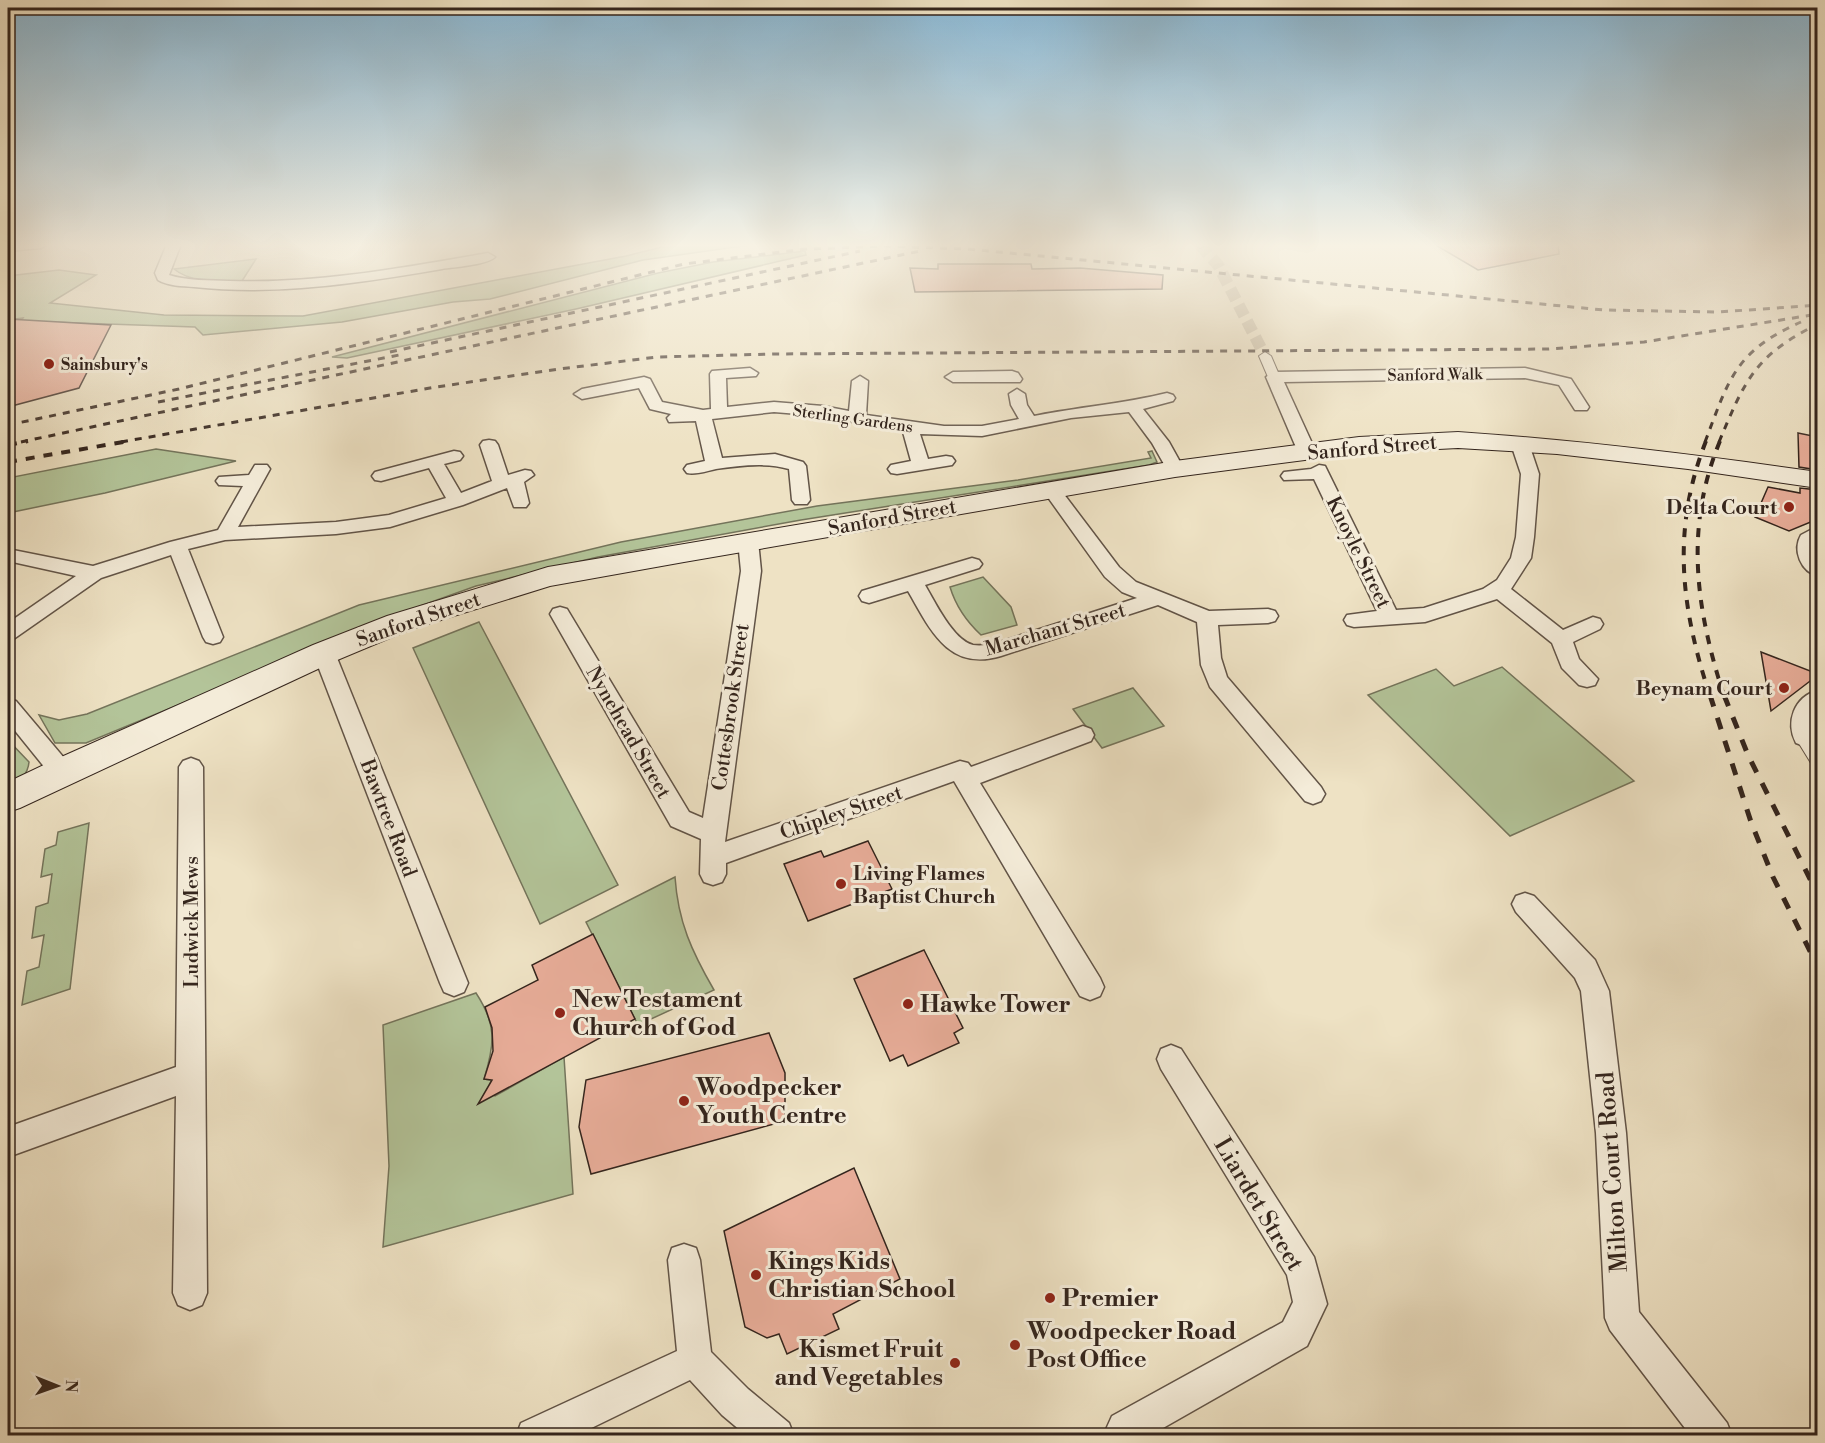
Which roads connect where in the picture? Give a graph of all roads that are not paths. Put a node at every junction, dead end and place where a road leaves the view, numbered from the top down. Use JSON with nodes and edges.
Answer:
{"nodes":[{"id":1,"x":1265,"y":356,"type":"tunnel mouth"},
{"id":2,"x":750,"y":373,"type":"dead end"},
{"id":3,"x":952,"y":377,"type":"dead end"},
{"id":4,"x":1274,"y":377,"type":"junction"},
{"id":5,"x":1164,"y":378,"type":"dead end"},
{"id":6,"x":860,"y":381,"type":"dead end"},
{"id":7,"x":582,"y":394,"type":"dead end"},
{"id":8,"x":1133,"y":406,"type":"junction"},
{"id":9,"x":1581,"y":406,"type":"dead end"},
{"id":10,"x":711,"y":413,"type":"junction"},
{"id":11,"x":675,"y":418,"type":"dead end"},
{"id":12,"x":857,"y":418,"type":"junction"},
{"id":13,"x":1030,"y":423,"type":"junction"},
{"id":14,"x":910,"y":427,"type":"junction"},
{"id":15,"x":1520,"y":444,"type":"junction"},
{"id":16,"x":489,"y":445,"type":"dead end"},
{"id":17,"x":454,"y":456,"type":"dead end"},
{"id":18,"x":946,"y":460,"type":"dead end"},
{"id":19,"x":434,"y":462,"type":"junction"},
{"id":20,"x":715,"y":464,"type":"junction"},
{"id":21,"x":921,"y":465,"type":"junction"},
{"id":22,"x":1315,"y":465,"type":"junction"},
{"id":23,"x":693,"y":469,"type":"dead end"},
{"id":24,"x":897,"y":469,"type":"dead end"},
{"id":25,"x":1175,"y":469,"type":"junction"},
{"id":26,"x":381,"y":476,"type":"dead end"},
{"id":27,"x":1290,"y":476,"type":"dead end"},
{"id":28,"x":514,"y":479,"type":"junction"},
{"id":29,"x":1818,"y":480,"type":"edge"},
{"id":30,"x":225,"y":481,"type":"dead end"},
{"id":31,"x":1051,"y":489,"type":"junction"},
{"id":32,"x":801,"y":500,"type":"dead end"},
{"id":33,"x":457,"y":501,"type":"junction"},
{"id":34,"x":520,"y":502,"type":"dead end"},
{"id":35,"x":1818,"y":532,"type":"edge"},
{"id":36,"x":225,"y":534,"type":"junction"},
{"id":37,"x":748,"y":542,"type":"junction"},
{"id":38,"x":177,"y":546,"type":"junction"},
{"id":39,"x":8,"y":555,"type":"edge"},
{"id":40,"x":972,"y":564,"type":"dead end"},
{"id":41,"x":1818,"y":570,"type":"edge"},
{"id":42,"x":94,"y":573,"type":"junction"},
{"id":43,"x":913,"y":582,"type":"junction"},
{"id":44,"x":1499,"y":590,"type":"junction"},
{"id":45,"x":869,"y":596,"type":"dead end"},
{"id":46,"x":1158,"y":598,"type":"junction"},
{"id":47,"x":560,"y":614,"type":"dead end"},
{"id":48,"x":1268,"y":616,"type":"dead end"},
{"id":49,"x":1389,"y":616,"type":"junction"},
{"id":50,"x":1206,"y":618,"type":"junction"},
{"id":51,"x":1354,"y":620,"type":"dead end"},
{"id":52,"x":1593,"y":624,"type":"dead end"},
{"id":53,"x":8,"y":633,"type":"edge"},
{"id":54,"x":213,"y":637,"type":"dead end"},
{"id":55,"x":1561,"y":639,"type":"junction"},
{"id":56,"x":324,"y":653,"type":"junction"},
{"id":57,"x":1587,"y":679,"type":"dead end"},
{"id":58,"x":1818,"y":698,"type":"edge"},
{"id":59,"x":8,"y":707,"type":"edge"},
{"id":60,"x":1083,"y":735,"type":"dead end"},
{"id":61,"x":1812,"y":749,"type":"edge"},
{"id":62,"x":191,"y":767,"type":"dead end"},
{"id":63,"x":62,"y":771,"type":"junction"},
{"id":64,"x":965,"y":779,"type":"junction"},
{"id":65,"x":1313,"y":794,"type":"dead end"},
{"id":66,"x":8,"y":798,"type":"edge"},
{"id":67,"x":713,"y":833,"type":"junction"},
{"id":68,"x":713,"y":866,"type":"joint"},
{"id":69,"x":1525,"y":904,"type":"dead end"},
{"id":70,"x":454,"y":983,"type":"dead end"},
{"id":71,"x":1090,"y":987,"type":"dead end"},
{"id":72,"x":1171,"y":1059,"type":"dead end"},
{"id":73,"x":190,"y":1076,"type":"junction"},
{"id":74,"x":8,"y":1142,"type":"edge"},
{"id":75,"x":684,"y":1260,"type":"dead end"},
{"id":76,"x":190,"y":1293,"type":"dead end"},
{"id":77,"x":696,"y":1360,"type":"junction"},
{"id":78,"x":534,"y":1436,"type":"edge"},
{"id":79,"x":776,"y":1436,"type":"edge"},
{"id":80,"x":1121,"y":1436,"type":"edge"},
{"id":81,"x":1714,"y":1436,"type":"edge"}],
"edges":[{"from":1,"to":4,"type":"street"},
{"from":2,"to":10,"type":"street"},
{"from":3,"to":13,"type":"street"},
{"from":4,"to":9,"type":"street","name":"Sanford Walk"},
{"from":4,"to":22,"type":"street"},
{"from":5,"to":8,"type":"street","name":"Sterling Gardens"},
{"from":6,"to":12,"type":"street"},
{"from":7,"to":10,"type":"street"},
{"from":8,"to":13,"type":"street","name":"Sterling Gardens"},
{"from":8,"to":25,"type":"street"},
{"from":10,"to":11,"type":"street","name":"Sterling Gardens"},
{"from":10,"to":12,"type":"street","name":"Sterling Gardens"},
{"from":10,"to":20,"type":"street"},
{"from":12,"to":14,"type":"street","name":"Sterling Gardens"},
{"from":13,"to":14,"type":"street","name":"Sterling Gardens"},
{"from":14,"to":21,"type":"street"},
{"from":15,"to":22,"type":"main road","name":"Sanford Street"},
{"from":15,"to":29,"type":"main road","name":"Sanford Street"},
{"from":15,"to":44,"type":"street"},
{"from":16,"to":28,"type":"street"},
{"from":17,"to":19,"type":"street"},
{"from":18,"to":21,"type":"street"},
{"from":19,"to":26,"type":"street"},
{"from":19,"to":33,"type":"street"},
{"from":20,"to":23,"type":"street"},
{"from":20,"to":32,"type":"street"},
{"from":21,"to":24,"type":"street"},
{"from":22,"to":25,"type":"main road","name":"Sanford Street"},
{"from":22,"to":27,"type":"street","name":"Knoyle Street"},
{"from":22,"to":49,"type":"street","name":"Knoyle Street"},
{"from":25,"to":31,"type":"main road","name":"Sanford Street"},
{"from":28,"to":33,"type":"street"},
{"from":28,"to":34,"type":"street"},
{"from":30,"to":36,"type":"street"},
{"from":31,"to":37,"type":"main road","name":"Sanford Street"},
{"from":31,"to":46,"type":"street"},
{"from":33,"to":36,"type":"street"},
{"from":35,"to":41,"type":"street"},
{"from":36,"to":38,"type":"street"},
{"from":37,"to":56,"type":"main road","name":"Sanford Street"},
{"from":37,"to":67,"type":"street","name":"Cottesbrook Street"},
{"from":38,"to":42,"type":"street"},
{"from":38,"to":54,"type":"street"},
{"from":39,"to":42,"type":"street"},
{"from":40,"to":43,"type":"street"},
{"from":42,"to":53,"type":"street"},
{"from":43,"to":45,"type":"street"},
{"from":43,"to":46,"type":"street","name":"Marchant Street"},
{"from":44,"to":49,"type":"street","name":"Knoyle Street"},
{"from":44,"to":55,"type":"street"},
{"from":46,"to":50,"type":"street"},
{"from":47,"to":67,"type":"street","name":"Nynehead Street"},
{"from":48,"to":50,"type":"street"},
{"from":49,"to":51,"type":"street"},
{"from":50,"to":65,"type":"street"},
{"from":52,"to":55,"type":"street"},
{"from":55,"to":57,"type":"street"},
{"from":56,"to":63,"type":"main road","name":"Sanford Street"},
{"from":56,"to":70,"type":"street","name":"Bawtree Road"},
{"from":58,"to":61,"type":"street"},
{"from":59,"to":63,"type":"street"},
{"from":60,"to":64,"type":"street","name":"Chipley Street"},
{"from":62,"to":73,"type":"street","name":"Ludwick Mews"},
{"from":63,"to":66,"type":"main road","name":"Sanford Street"},
{"from":64,"to":68,"type":"street","name":"Chipley Street"},
{"from":64,"to":71,"type":"street"},
{"from":67,"to":68,"type":"street","name":"Cottesbrook Street"},
{"from":69,"to":81,"type":"street","name":"Milton Court Road"},
{"from":72,"to":80,"type":"street","name":"Liardet Street"},
{"from":73,"to":74,"type":"street"},
{"from":73,"to":76,"type":"street","name":"Ludwick Mews"},
{"from":75,"to":77,"type":"street"},
{"from":77,"to":78,"type":"street"},
{"from":77,"to":79,"type":"street"}]}
